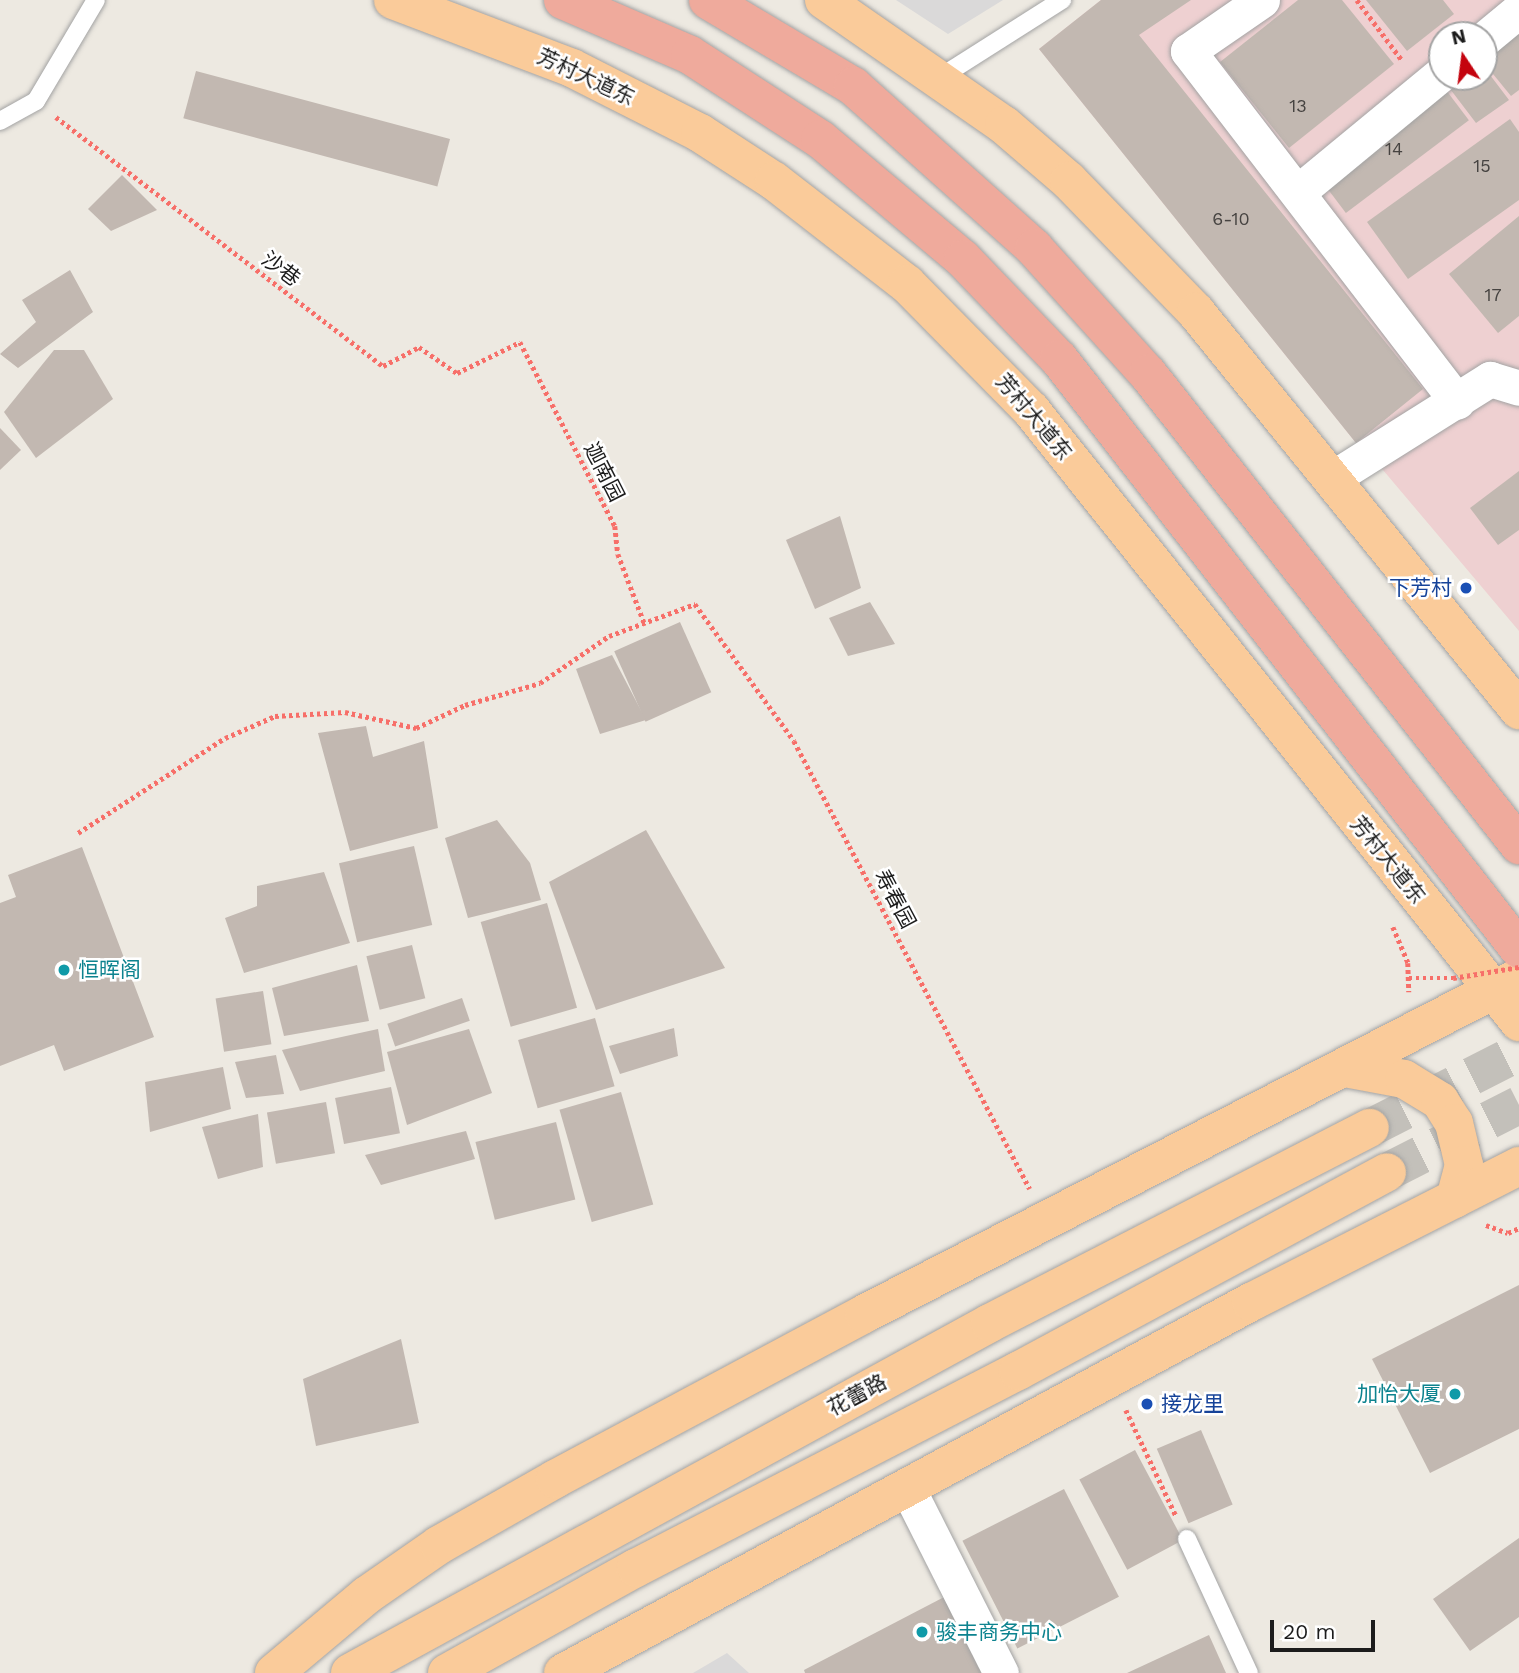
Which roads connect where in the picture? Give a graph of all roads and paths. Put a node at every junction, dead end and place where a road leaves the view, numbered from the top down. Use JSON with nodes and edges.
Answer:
{"nodes":[{"id":1,"x":96,"y":0,"type":"edge"},
{"id":2,"x":393,"y":0,"type":"edge"},
{"id":3,"x":563,"y":0,"type":"edge"},
{"id":4,"x":708,"y":0,"type":"edge"},
{"id":5,"x":824,"y":0,"type":"edge"},
{"id":6,"x":1062,"y":0,"type":"edge"},
{"id":7,"x":1262,"y":0,"type":"edge"},
{"id":8,"x":1357,"y":0,"type":"edge"},
{"id":9,"x":1519,"y":10,"type":"edge"},
{"id":10,"x":1498,"y":27,"type":"edge"},
{"id":11,"x":1428,"y":76,"type":"edge"},
{"id":12,"x":939,"y":78,"type":"junction"},
{"id":13,"x":1428,"y":85,"type":"edge"},
{"id":14,"x":36,"y":101,"type":"junction"},
{"id":15,"x":0,"y":121,"type":"edge"},
{"id":16,"x":1299,"y":191,"type":"junction"},
{"id":17,"x":520,"y":342,"type":"joint"},
{"id":18,"x":1519,"y":388,"type":"edge"},
{"id":19,"x":1457,"y":402,"type":"junction"},
{"id":20,"x":1331,"y":479,"type":"junction"},
{"id":21,"x":644,"y":622,"type":"junction"},
{"id":22,"x":1519,"y":710,"type":"edge"},
{"id":23,"x":78,"y":833,"type":"dead end"},
{"id":24,"x":1519,"y":845,"type":"edge"},
{"id":25,"x":1387,"y":920,"type":"dead end"},
{"id":26,"x":1519,"y":949,"type":"edge"},
{"id":27,"x":1409,"y":978,"type":"junction"},
{"id":28,"x":1510,"y":978,"type":"edge"},
{"id":29,"x":1407,"y":999,"type":"dead end"},
{"id":30,"x":1519,"y":1022,"type":"edge"},
{"id":31,"x":1345,"y":1068,"type":"junction"},
{"id":32,"x":1370,"y":1128,"type":"tunnel mouth"},
{"id":33,"x":1519,"y":1166,"type":"edge"},
{"id":34,"x":1387,"y":1172,"type":"tunnel mouth"},
{"id":35,"x":1467,"y":1210,"type":"junction"},
{"id":36,"x":1047,"y":1221,"type":"junction"},
{"id":37,"x":1519,"y":1228,"type":"edge"},
{"id":38,"x":1111,"y":1378,"type":"junction"},
{"id":39,"x":907,"y":1487,"type":"junction"},
{"id":40,"x":1187,"y":1539,"type":"joint"},
{"id":41,"x":274,"y":1673,"type":"edge"},
{"id":42,"x":350,"y":1673,"type":"edge"},
{"id":43,"x":447,"y":1673,"type":"edge"},
{"id":44,"x":563,"y":1673,"type":"edge"},
{"id":45,"x":1001,"y":1673,"type":"edge"},
{"id":46,"x":1248,"y":1673,"type":"edge"}],
"edges":[{"from":1,"to":14,"type":"lane"},
{"from":2,"to":28,"type":"main road","name":"芳村大道东"},
{"from":3,"to":26,"type":"highway"},
{"from":4,"to":24,"type":"highway"},
{"from":5,"to":12,"type":"main road"},
{"from":6,"to":12,"type":"lane"},
{"from":7,"to":16,"type":"street"},
{"from":8,"to":11,"type":"path"},
{"from":9,"to":10,"type":"street"},
{"from":12,"to":20,"type":"main road"},
{"from":13,"to":16,"type":"street"},
{"from":14,"to":15,"type":"lane"},
{"from":14,"to":17,"type":"path","name":"沙巷"},
{"from":16,"to":19,"type":"street"},
{"from":17,"to":21,"type":"path","name":"迦南园"},
{"from":18,"to":19,"type":"street"},
{"from":19,"to":20,"type":"street"},
{"from":20,"to":22,"type":"main road"},
{"from":21,"to":23,"type":"path"},
{"from":21,"to":36,"type":"path","name":"寿春园"},
{"from":25,"to":27,"type":"path"},
{"from":27,"to":28,"type":"path","bridge":true},
{"from":27,"to":29,"type":"path"},
{"from":28,"to":30,"type":"main road","name":"芳村大道东"},
{"from":28,"to":31,"type":"main road"},
{"from":31,"to":35,"type":"main road"},
{"from":31,"to":36,"type":"main road"},
{"from":32,"to":42,"type":"main road","name":"花蕾路"},
{"from":33,"to":35,"type":"main road"},
{"from":34,"to":43,"type":"main road"},
{"from":35,"to":37,"type":"path"},
{"from":35,"to":38,"type":"main road"},
{"from":36,"to":41,"type":"main road"},
{"from":38,"to":39,"type":"main road"},
{"from":38,"to":40,"type":"path"},
{"from":39,"to":44,"type":"main road"},
{"from":39,"to":45,"type":"street"},
{"from":40,"to":46,"type":"lane"}]}
